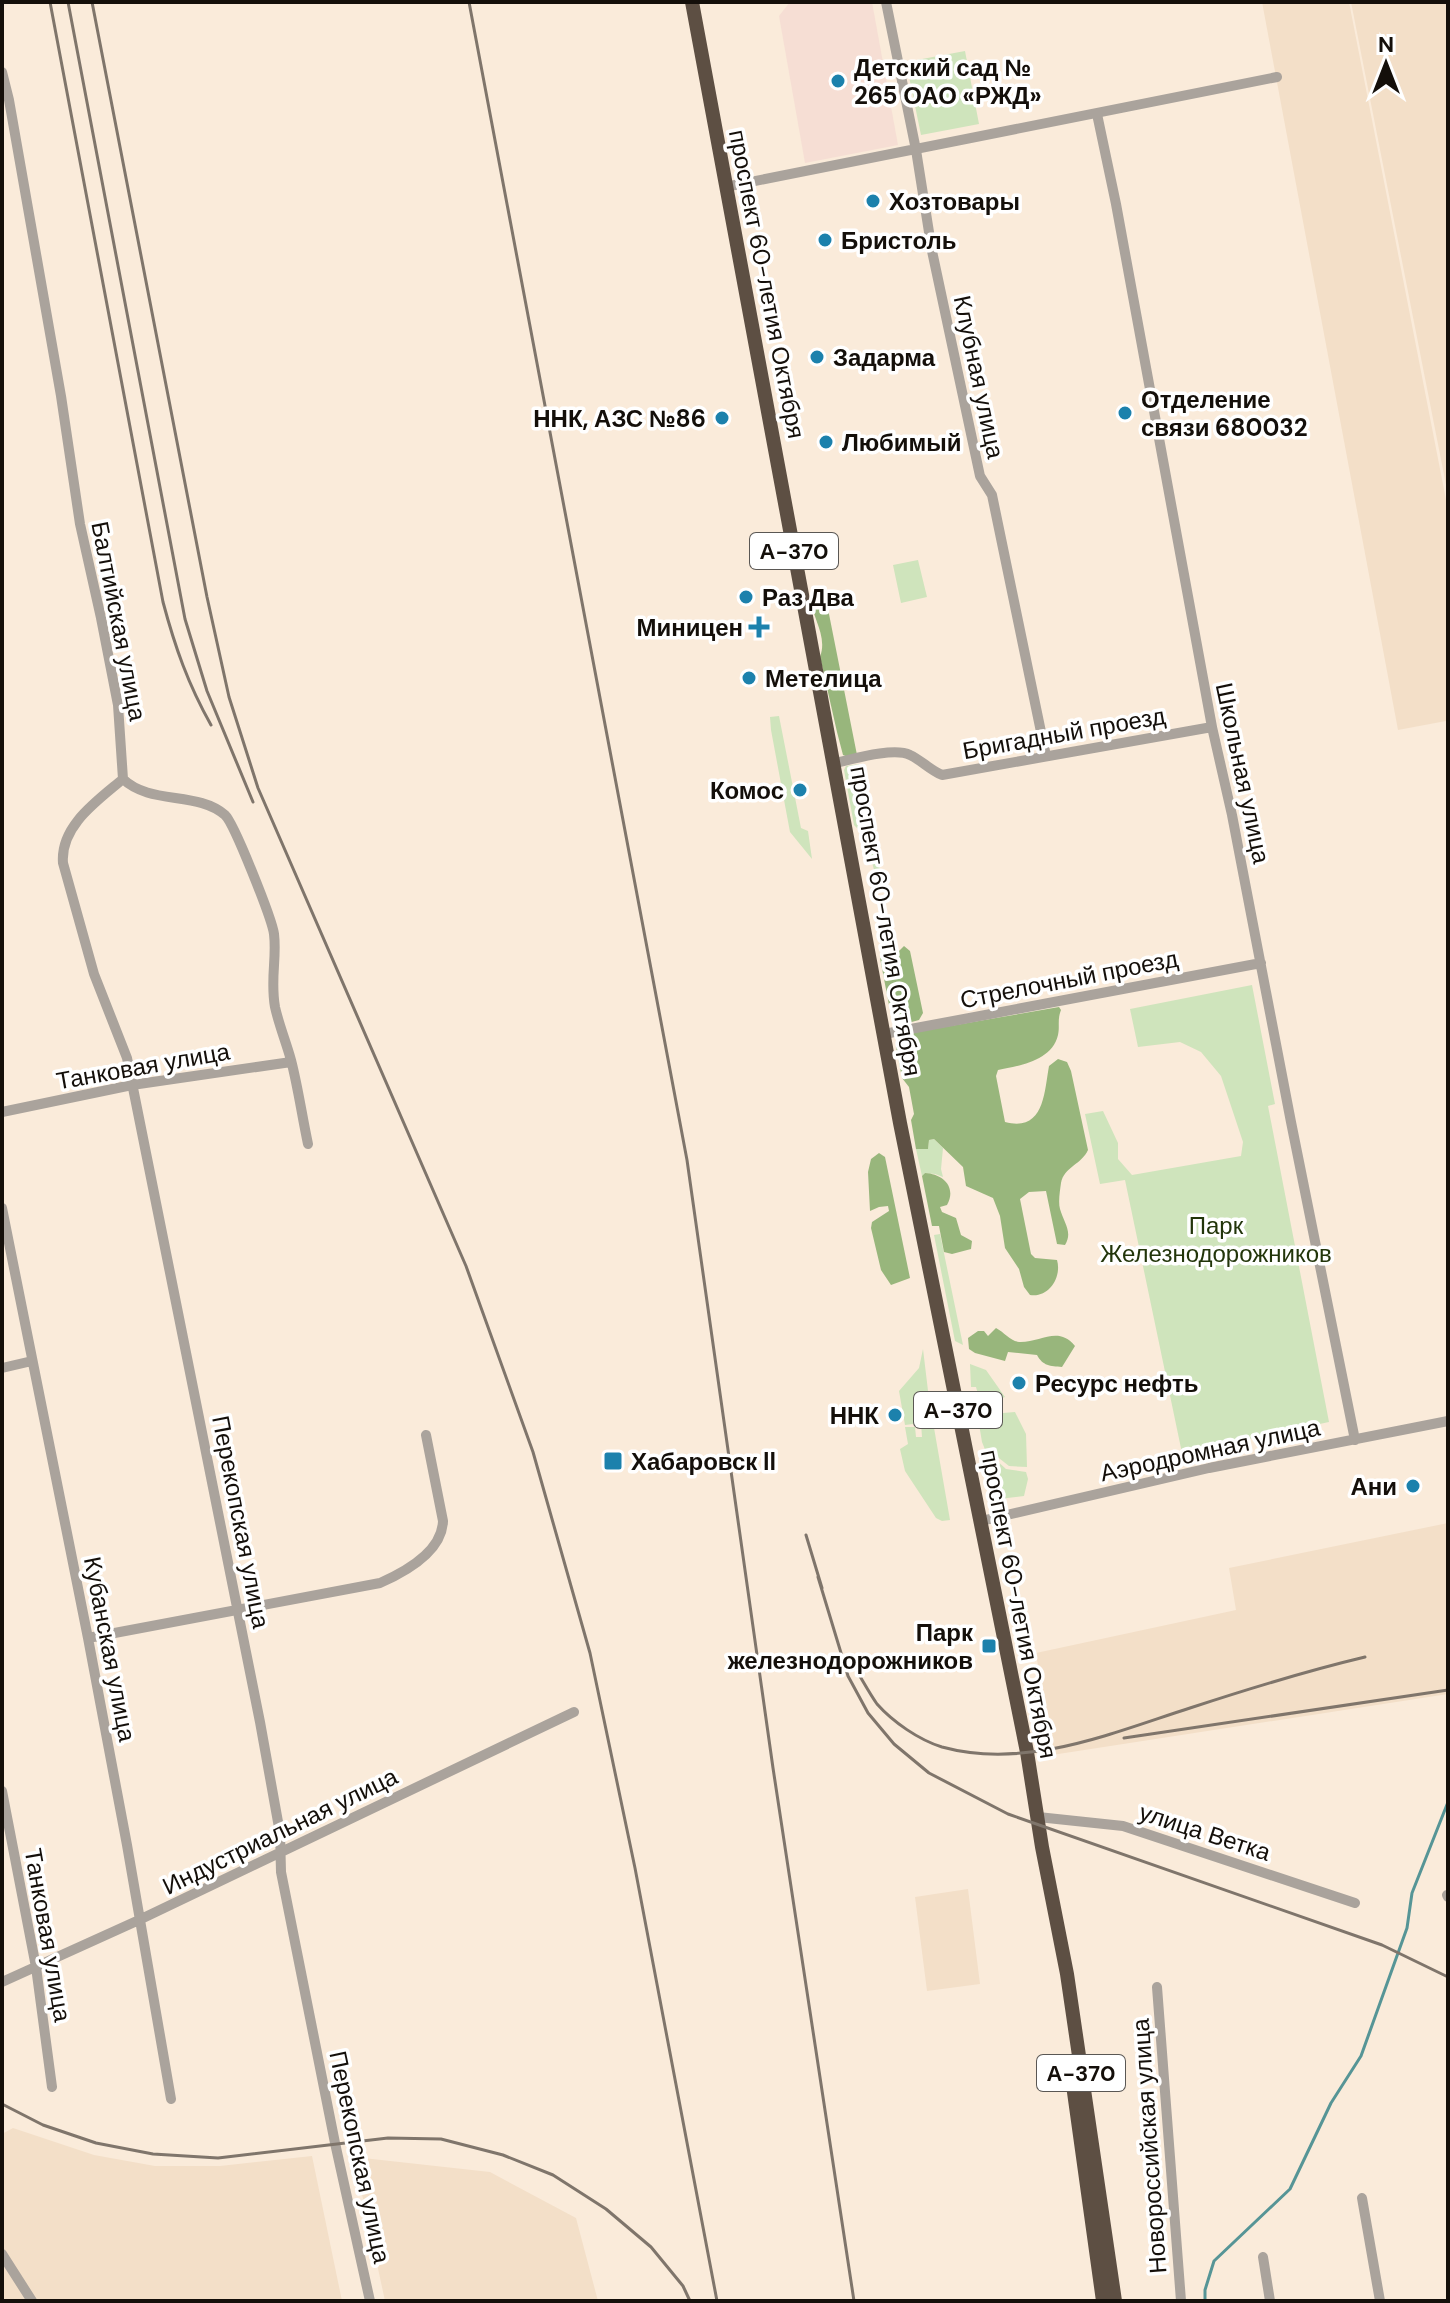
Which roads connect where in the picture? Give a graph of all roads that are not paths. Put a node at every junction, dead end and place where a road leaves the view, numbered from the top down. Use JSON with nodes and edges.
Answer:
{"nodes":[{"id":1,"x":692,"y":2,"type":"edge"},
{"id":2,"x":886,"y":2,"type":"edge"},
{"id":3,"x":2,"y":72,"type":"edge"},
{"id":4,"x":1277,"y":77,"type":"dead end"},
{"id":5,"x":1097,"y":114,"type":"junction"},
{"id":6,"x":916,"y":150,"type":"junction"},
{"id":7,"x":725,"y":187,"type":"junction"},
{"id":8,"x":1212,"y":727,"type":"junction"},
{"id":9,"x":1046,"y":756,"type":"junction"},
{"id":10,"x":835,"y":763,"type":"junction"},
{"id":11,"x":123,"y":779,"type":"junction"},
{"id":12,"x":1261,"y":963,"type":"junction"},
{"id":13,"x":884,"y":1034,"type":"junction"},
{"id":14,"x":291,"y":1062,"type":"junction"},
{"id":15,"x":132,"y":1085,"type":"junction"},
{"id":16,"x":2,"y":1112,"type":"edge"},
{"id":17,"x":308,"y":1144,"type":"dead end"},
{"id":18,"x":2,"y":1208,"type":"edge"},
{"id":19,"x":32,"y":1361,"type":"junction"},
{"id":20,"x":2,"y":1368,"type":"edge"},
{"id":21,"x":1448,"y":1421,"type":"edge"},
{"id":22,"x":426,"y":1435,"type":"dead end"},
{"id":23,"x":1355,"y":1440,"type":"junction"},
{"id":24,"x":981,"y":1521,"type":"junction"},
{"id":25,"x":239,"y":1611,"type":"junction"},
{"id":26,"x":88,"y":1638,"type":"junction"},
{"id":27,"x":574,"y":1712,"type":"dead end"},
{"id":28,"x":2,"y":1791,"type":"edge"},
{"id":29,"x":1038,"y":1817,"type":"junction"},
{"id":30,"x":1042,"y":1847,"type":"junction"},
{"id":31,"x":279,"y":1853,"type":"junction"},
{"id":32,"x":1355,"y":1903,"type":"dead end"},
{"id":33,"x":139,"y":1920,"type":"junction"},
{"id":34,"x":36,"y":1967,"type":"junction"},
{"id":35,"x":2,"y":1982,"type":"edge"},
{"id":36,"x":1157,"y":1987,"type":"dead end"},
{"id":37,"x":52,"y":2087,"type":"dead end"},
{"id":38,"x":171,"y":2099,"type":"dead end"},
{"id":39,"x":1362,"y":2198,"type":"dead end"},
{"id":40,"x":2,"y":2254,"type":"edge"},
{"id":41,"x":1263,"y":2257,"type":"dead end"},
{"id":42,"x":32,"y":2301,"type":"edge"},
{"id":43,"x":370,"y":2301,"type":"edge"},
{"id":44,"x":1103,"y":2301,"type":"edge"},
{"id":45,"x":1115,"y":2301,"type":"edge"},
{"id":46,"x":1181,"y":2301,"type":"edge"},
{"id":47,"x":1270,"y":2301,"type":"edge"},
{"id":48,"x":1380,"y":2301,"type":"edge"}],
"edges":[{"from":1,"to":7,"type":"highway","name":"проспект 60-летия Октября","number":"А-370"},
{"from":2,"to":6,"type":"street","name":"Клубная улица"},
{"from":3,"to":11,"type":"street","name":"Балтийская улица"},
{"from":4,"to":5,"type":"street"},
{"from":5,"to":6,"type":"street"},
{"from":5,"to":8,"type":"street","name":"Школьная улица"},
{"from":6,"to":7,"type":"street"},
{"from":6,"to":9,"type":"street","name":"Клубная улица"},
{"from":7,"to":10,"type":"highway","name":"проспект 60-летия Октября","number":"А-370"},
{"from":8,"to":9,"type":"street","name":"Бригадный проезд"},
{"from":8,"to":12,"type":"street","name":"Школьная улица"},
{"from":9,"to":10,"type":"street","name":"Бригадный проезд"},
{"from":10,"to":13,"type":"highway","name":"проспект 60-летия Октября","number":"А-370"},
{"from":11,"to":14,"type":"street"},
{"from":11,"to":15,"type":"street","name":"Перекопская улица"},
{"from":12,"to":13,"type":"street","name":"Стрелочный проезд"},
{"from":12,"to":23,"type":"street","name":"Школьная улица"},
{"from":13,"to":24,"type":"highway","name":"проспект 60-летия Октября","number":"А-370"},
{"from":14,"to":15,"type":"street","name":"Танковая улица"},
{"from":14,"to":17,"type":"street"},
{"from":15,"to":16,"type":"street","name":"Танковая улица"},
{"from":15,"to":25,"type":"street","name":"Перекопская улица"},
{"from":18,"to":19,"type":"street","name":"Кубанская улица"},
{"from":19,"to":20,"type":"street"},
{"from":19,"to":26,"type":"street","name":"Кубанская улица"},
{"from":21,"to":23,"type":"street","name":"Аэродромная улица"},
{"from":22,"to":25,"type":"street"},
{"from":23,"to":24,"type":"street","name":"Аэродромная улица"},
{"from":24,"to":29,"type":"highway","name":"проспект 60-летия Октября","number":"А-370"},
{"from":25,"to":26,"type":"street"},
{"from":25,"to":31,"type":"street","name":"Перекопская улица"},
{"from":26,"to":33,"type":"street","name":"Кубанская улица"},
{"from":27,"to":31,"type":"street","name":"Индустриальная улица"},
{"from":28,"to":34,"type":"street","name":"Танковая улица"},
{"from":29,"to":30,"type":"highway","name":"проспект 60-летия Октября","number":"А-370"},
{"from":29,"to":32,"type":"street","name":"улица Ветка"},
{"from":30,"to":44,"type":"highway","name":"проспект 60-летия Октября","number":"А-370"},
{"from":30,"to":45,"type":"highway","name":"проспект 60-летия Октября","number":"А-370"},
{"from":31,"to":33,"type":"street","name":"Индустриальная улица"},
{"from":31,"to":43,"type":"street","name":"Перекопская улица"},
{"from":33,"to":34,"type":"street","name":"Индустриальная улица"},
{"from":33,"to":38,"type":"street","name":"Кубанская улица"},
{"from":34,"to":35,"type":"street","name":"Индустриальная улица"},
{"from":34,"to":37,"type":"street","name":"Танковая улица"},
{"from":36,"to":46,"type":"street","name":"Новороссийская улица"},
{"from":39,"to":48,"type":"street"},
{"from":40,"to":42,"type":"street"},
{"from":41,"to":47,"type":"street"}]}
